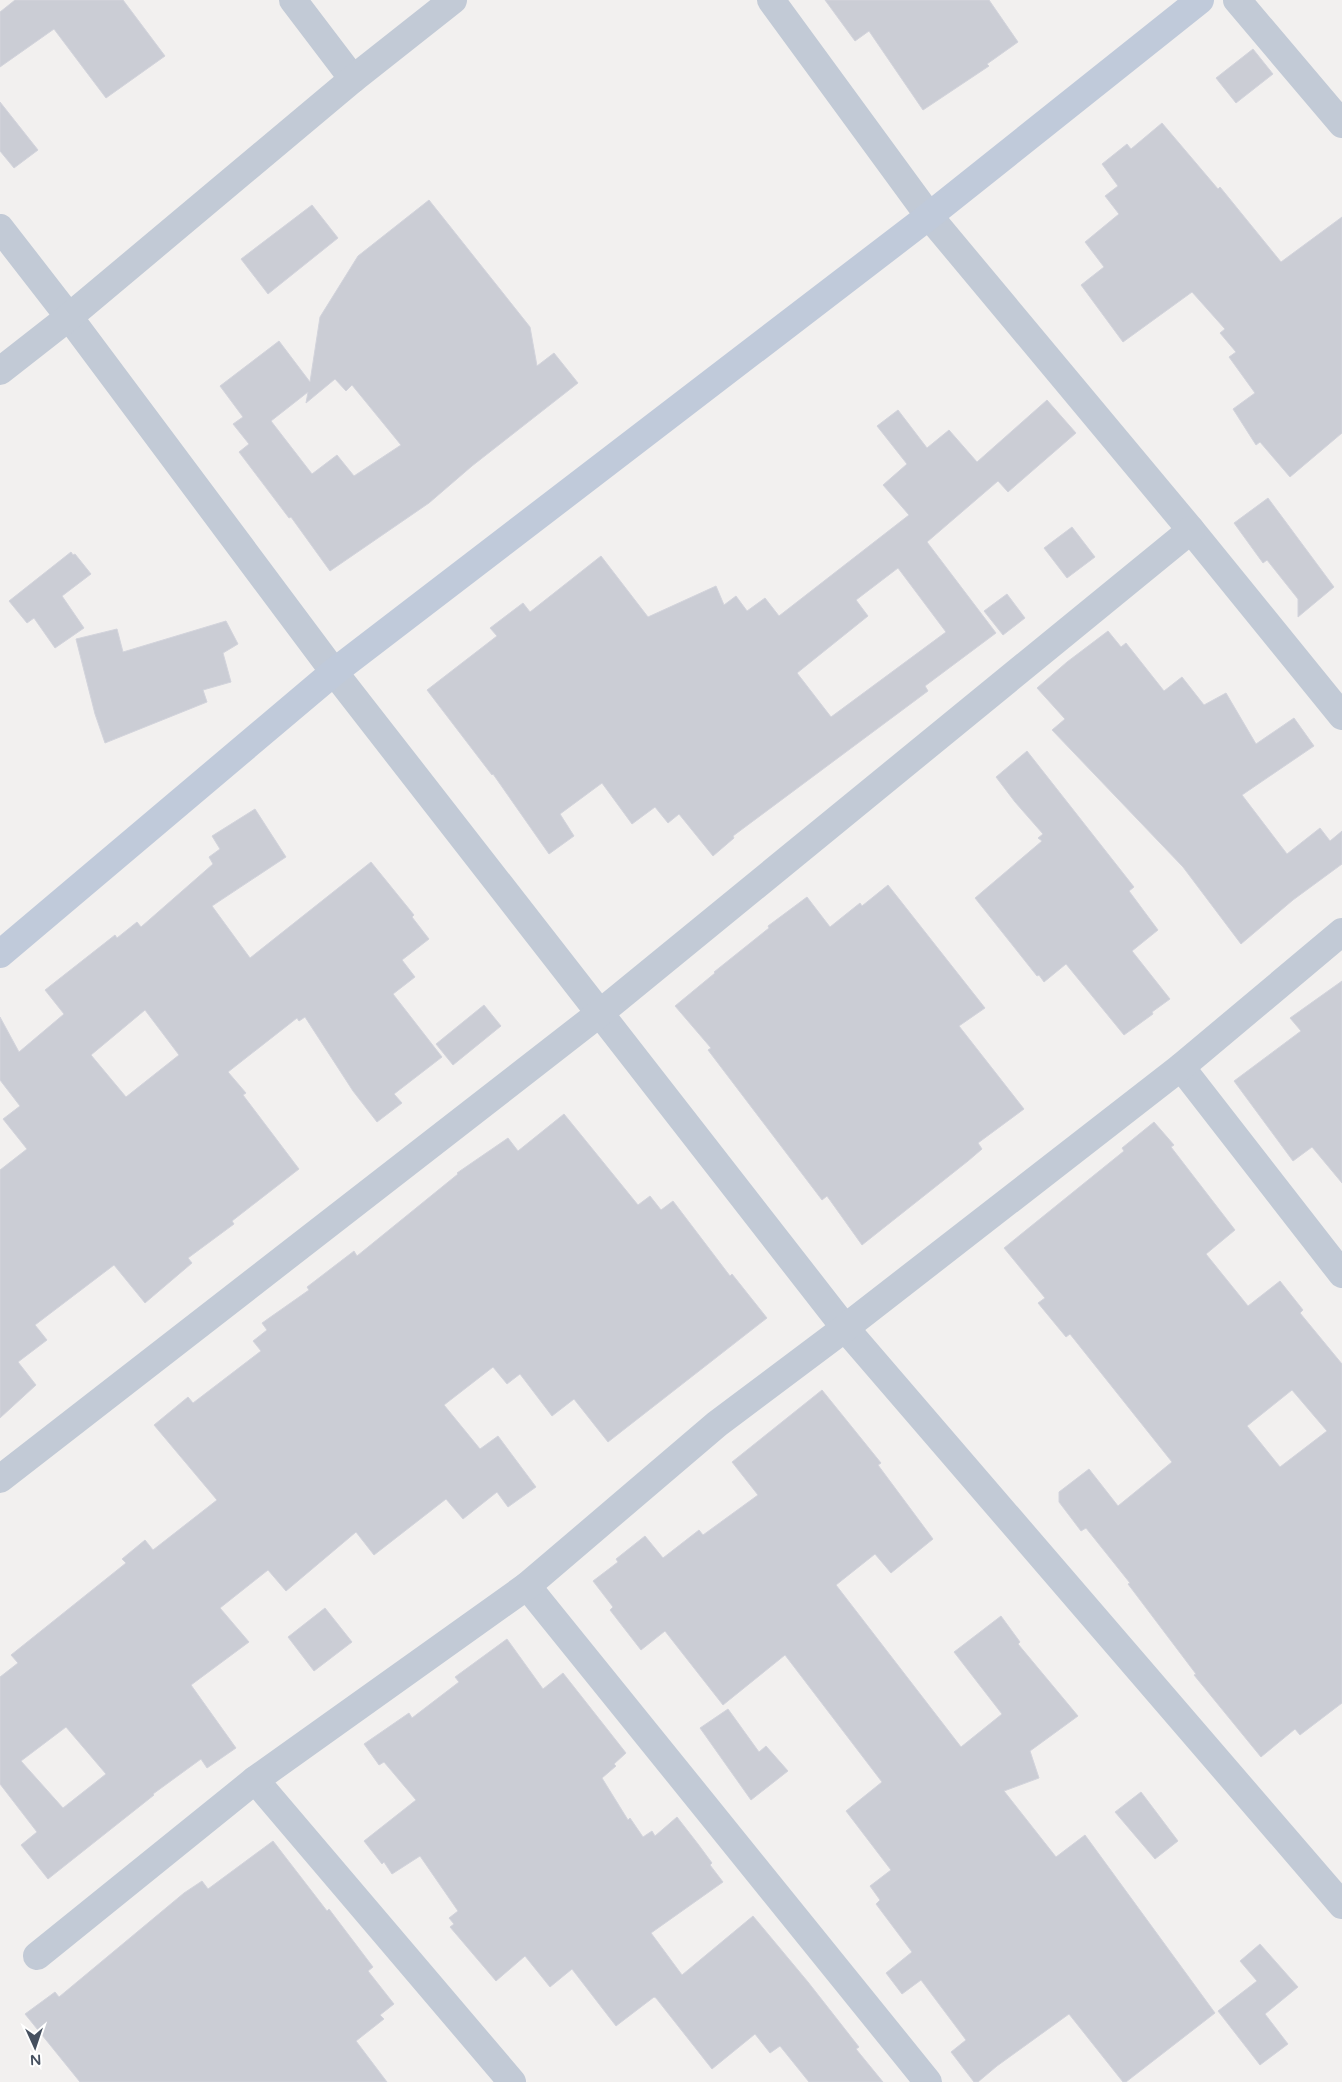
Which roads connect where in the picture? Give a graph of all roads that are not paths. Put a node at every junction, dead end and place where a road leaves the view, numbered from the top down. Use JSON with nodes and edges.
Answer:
{"nodes":[{"id":1,"x":293,"y":0,"type":"edge"},
{"id":2,"x":453,"y":0,"type":"edge"},
{"id":3,"x":771,"y":0,"type":"edge"},
{"id":4,"x":1200,"y":0,"type":"edge"},
{"id":5,"x":1237,"y":0,"type":"edge"},
{"id":6,"x":353,"y":79,"type":"junction"},
{"id":7,"x":1342,"y":124,"type":"edge"},
{"id":8,"x":929,"y":216,"type":"junction"},
{"id":9,"x":0,"y":228,"type":"edge"},
{"id":10,"x":69,"y":317,"type":"junction"},
{"id":11,"x":0,"y":371,"type":"edge"},
{"id":12,"x":1191,"y":530,"type":"junction"},
{"id":13,"x":334,"y":672,"type":"junction"},
{"id":14,"x":1342,"y":716,"type":"edge"},
{"id":15,"x":1342,"y":932,"type":"edge"},
{"id":16,"x":0,"y":954,"type":"edge"},
{"id":17,"x":600,"y":1013,"type":"junction"},
{"id":18,"x":1181,"y":1067,"type":"junction"},
{"id":19,"x":1342,"y":1274,"type":"edge"},
{"id":20,"x":845,"y":1328,"type":"junction"},
{"id":21,"x":0,"y":1479,"type":"edge"},
{"id":22,"x":527,"y":1586,"type":"junction"},
{"id":23,"x":255,"y":1780,"type":"junction"},
{"id":24,"x":1342,"y":1905,"type":"edge"},
{"id":25,"x":37,"y":1956,"type":"dead end"},
{"id":26,"x":512,"y":2082,"type":"edge"},
{"id":27,"x":928,"y":2082,"type":"edge"}],
"edges":[{"from":1,"to":6,"type":"street"},
{"from":2,"to":6,"type":"street"},
{"from":3,"to":8,"type":"street"},
{"from":4,"to":8,"type":"street"},
{"from":5,"to":7,"type":"street"},
{"from":6,"to":10,"type":"street"},
{"from":8,"to":12,"type":"street"},
{"from":8,"to":13,"type":"street"},
{"from":9,"to":10,"type":"street"},
{"from":10,"to":11,"type":"street"},
{"from":10,"to":13,"type":"street"},
{"from":12,"to":14,"type":"street"},
{"from":12,"to":17,"type":"street"},
{"from":13,"to":16,"type":"street"},
{"from":13,"to":17,"type":"street"},
{"from":15,"to":18,"type":"street"},
{"from":17,"to":20,"type":"street"},
{"from":17,"to":21,"type":"street"},
{"from":18,"to":19,"type":"street"},
{"from":18,"to":20,"type":"street"},
{"from":20,"to":22,"type":"street"},
{"from":20,"to":24,"type":"street"},
{"from":22,"to":23,"type":"street"},
{"from":22,"to":27,"type":"street"},
{"from":23,"to":25,"type":"street"},
{"from":23,"to":26,"type":"street"}]}
